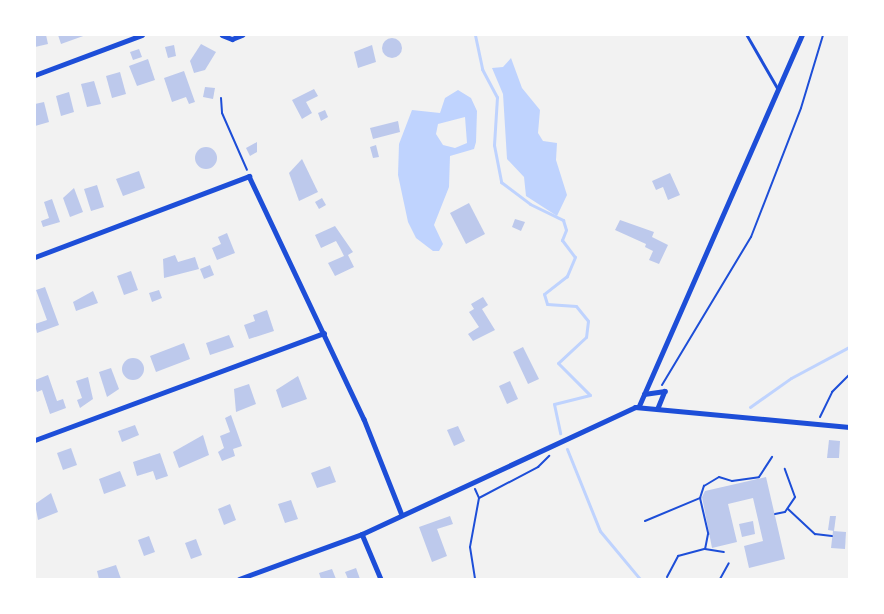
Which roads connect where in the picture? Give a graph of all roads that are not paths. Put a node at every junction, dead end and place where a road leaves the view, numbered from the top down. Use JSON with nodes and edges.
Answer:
{"nodes":[{"id":1,"x":142,"y":35,"type":"edge"},
{"id":2,"x":222,"y":35,"type":"edge"},
{"id":3,"x":242,"y":35,"type":"edge"},
{"id":4,"x":748,"y":35,"type":"edge"},
{"id":5,"x":802,"y":35,"type":"edge"},
{"id":6,"x":35,"y":75,"type":"edge"},
{"id":7,"x":778,"y":89,"type":"junction"},
{"id":8,"x":35,"y":257,"type":"edge"},
{"id":9,"x":324,"y":333,"type":"junction"},
{"id":10,"x":644,"y":394,"type":"junction"},
{"id":11,"x":639,"y":406,"type":"junction"},
{"id":12,"x":658,"y":408,"type":"junction"},
{"id":13,"x":849,"y":426,"type":"edge"},
{"id":14,"x":35,"y":440,"type":"edge"},
{"id":15,"x":402,"y":515,"type":"junction"},
{"id":16,"x":362,"y":534,"type":"junction"},
{"id":17,"x":239,"y":579,"type":"edge"},
{"id":18,"x":381,"y":579,"type":"edge"}],
"edges":[{"from":1,"to":6,"type":"street"},
{"from":2,"to":3,"type":"street"},
{"from":4,"to":7,"type":"lane"},
{"from":5,"to":7,"type":"street"},
{"from":7,"to":10,"type":"street"},
{"from":8,"to":9,"type":"street"},
{"from":9,"to":14,"type":"street"},
{"from":9,"to":15,"type":"street"},
{"from":10,"to":11,"type":"street"},
{"from":10,"to":12,"type":"street"},
{"from":11,"to":12,"type":"street"},
{"from":11,"to":15,"type":"street"},
{"from":12,"to":13,"type":"street"},
{"from":15,"to":16,"type":"street"},
{"from":16,"to":17,"type":"street"},
{"from":16,"to":18,"type":"street"}]}
